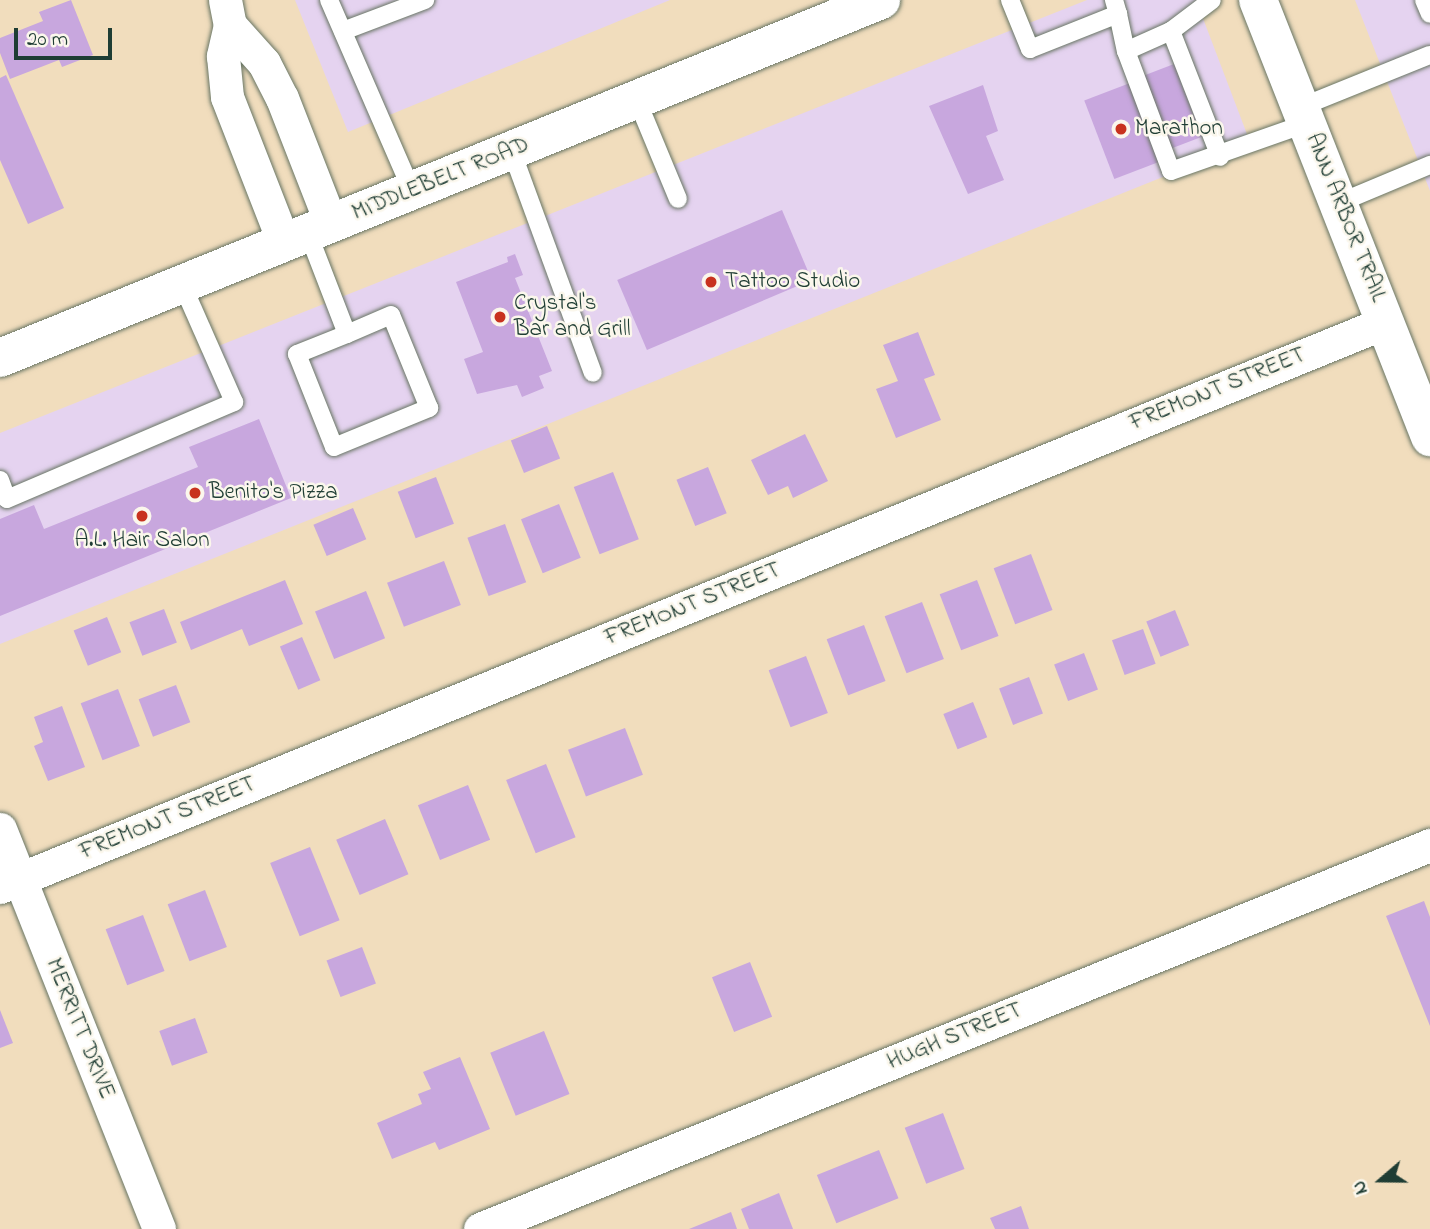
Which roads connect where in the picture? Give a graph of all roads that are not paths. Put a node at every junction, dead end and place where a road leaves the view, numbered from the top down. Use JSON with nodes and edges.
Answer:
{"nodes":[{"id":1,"x":329,"y":0,"type":"edge"},
{"id":2,"x":425,"y":0,"type":"edge"},
{"id":3,"x":881,"y":0,"type":"edge"},
{"id":4,"x":1010,"y":0,"type":"edge"},
{"id":5,"x":1212,"y":0,"type":"edge"},
{"id":6,"x":1258,"y":0,"type":"edge"},
{"id":7,"x":1424,"y":0,"type":"edge"},
{"id":8,"x":1116,"y":7,"type":"edge"},
{"id":9,"x":838,"y":8,"type":"edge"},
{"id":10,"x":227,"y":13,"type":"edge"},
{"id":11,"x":1430,"y":14,"type":"edge"},
{"id":12,"x":342,"y":31,"type":"junction"},
{"id":13,"x":1171,"y":31,"type":"junction"},
{"id":14,"x":1126,"y":51,"type":"junction"},
{"id":15,"x":1430,"y":55,"type":"edge"},
{"id":16,"x":637,"y":100,"type":"junction"},
{"id":17,"x":1304,"y":115,"type":"junction"},
{"id":18,"x":512,"y":152,"type":"junction"},
{"id":19,"x":1220,"y":157,"type":"junction"},
{"id":20,"x":1430,"y":165,"type":"edge"},
{"id":21,"x":412,"y":191,"type":"junction"},
{"id":22,"x":678,"y":199,"type":"dead end"},
{"id":23,"x":1339,"y":203,"type":"junction"},
{"id":24,"x":308,"y":234,"type":"junction"},
{"id":25,"x":182,"y":284,"type":"junction"},
{"id":26,"x":1386,"y":323,"type":"junction"},
{"id":27,"x":347,"y":334,"type":"junction"},
{"id":28,"x":0,"y":358,"type":"edge"},
{"id":29,"x":593,"y":373,"type":"dead end"},
{"id":30,"x":1420,"y":379,"type":"edge"},
{"id":31,"x":1430,"y":437,"type":"edge"},
{"id":32,"x":0,"y":480,"type":"edge"},
{"id":33,"x":0,"y":829,"type":"edge"},
{"id":34,"x":1430,"y":845,"type":"edge"},
{"id":35,"x":10,"y":883,"type":"edge"},
{"id":36,"x":159,"y":1229,"type":"edge"},
{"id":37,"x":480,"y":1229,"type":"edge"}],
"edges":[{"from":1,"to":12,"type":"lane"},
{"from":2,"to":12,"type":"lane"},
{"from":3,"to":9,"type":"main road","name":"MIDDLEBELT ROAD"},
{"from":4,"to":8,"type":"lane"},
{"from":5,"to":13,"type":"lane"},
{"from":6,"to":17,"type":"main road","name":"ANN ARBOR TRAIL"},
{"from":7,"to":11,"type":"lane"},
{"from":8,"to":14,"type":"lane"},
{"from":9,"to":16,"type":"main road","name":"MIDDLEBELT ROAD"},
{"from":10,"to":24,"type":"street"},
{"from":10,"to":24,"type":"street"},
{"from":12,"to":21,"type":"lane"},
{"from":13,"to":14,"type":"lane"},
{"from":13,"to":19,"type":"lane"},
{"from":14,"to":19,"type":"lane"},
{"from":15,"to":17,"type":"lane"},
{"from":16,"to":18,"type":"main road","name":"MIDDLEBELT ROAD"},
{"from":16,"to":22,"type":"lane"},
{"from":17,"to":19,"type":"lane"},
{"from":17,"to":23,"type":"main road","name":"ANN ARBOR TRAIL"},
{"from":18,"to":21,"type":"main road","name":"MIDDLEBELT ROAD"},
{"from":18,"to":29,"type":"lane"},
{"from":20,"to":23,"type":"lane"},
{"from":21,"to":24,"type":"main road","name":"MIDDLEBELT ROAD"},
{"from":23,"to":26,"type":"main road","name":"ANN ARBOR TRAIL"},
{"from":24,"to":25,"type":"main road","name":"MIDDLEBELT ROAD"},
{"from":24,"to":27,"type":"lane"},
{"from":25,"to":28,"type":"main road","name":"MIDDLEBELT ROAD"},
{"from":25,"to":32,"type":"lane"},
{"from":26,"to":30,"type":"main road","name":"ANN ARBOR TRAIL"},
{"from":26,"to":35,"type":"street","name":"FREMONT STREET"},
{"from":27,"to":27,"type":"lane"},
{"from":30,"to":31,"type":"main road","name":"ANN ARBOR TRAIL"},
{"from":33,"to":35,"type":"street","name":"MERRITT DRIVE"},
{"from":34,"to":37,"type":"street","name":"HUGH STREET"},
{"from":35,"to":36,"type":"street","name":"MERRITT DRIVE"}]}
